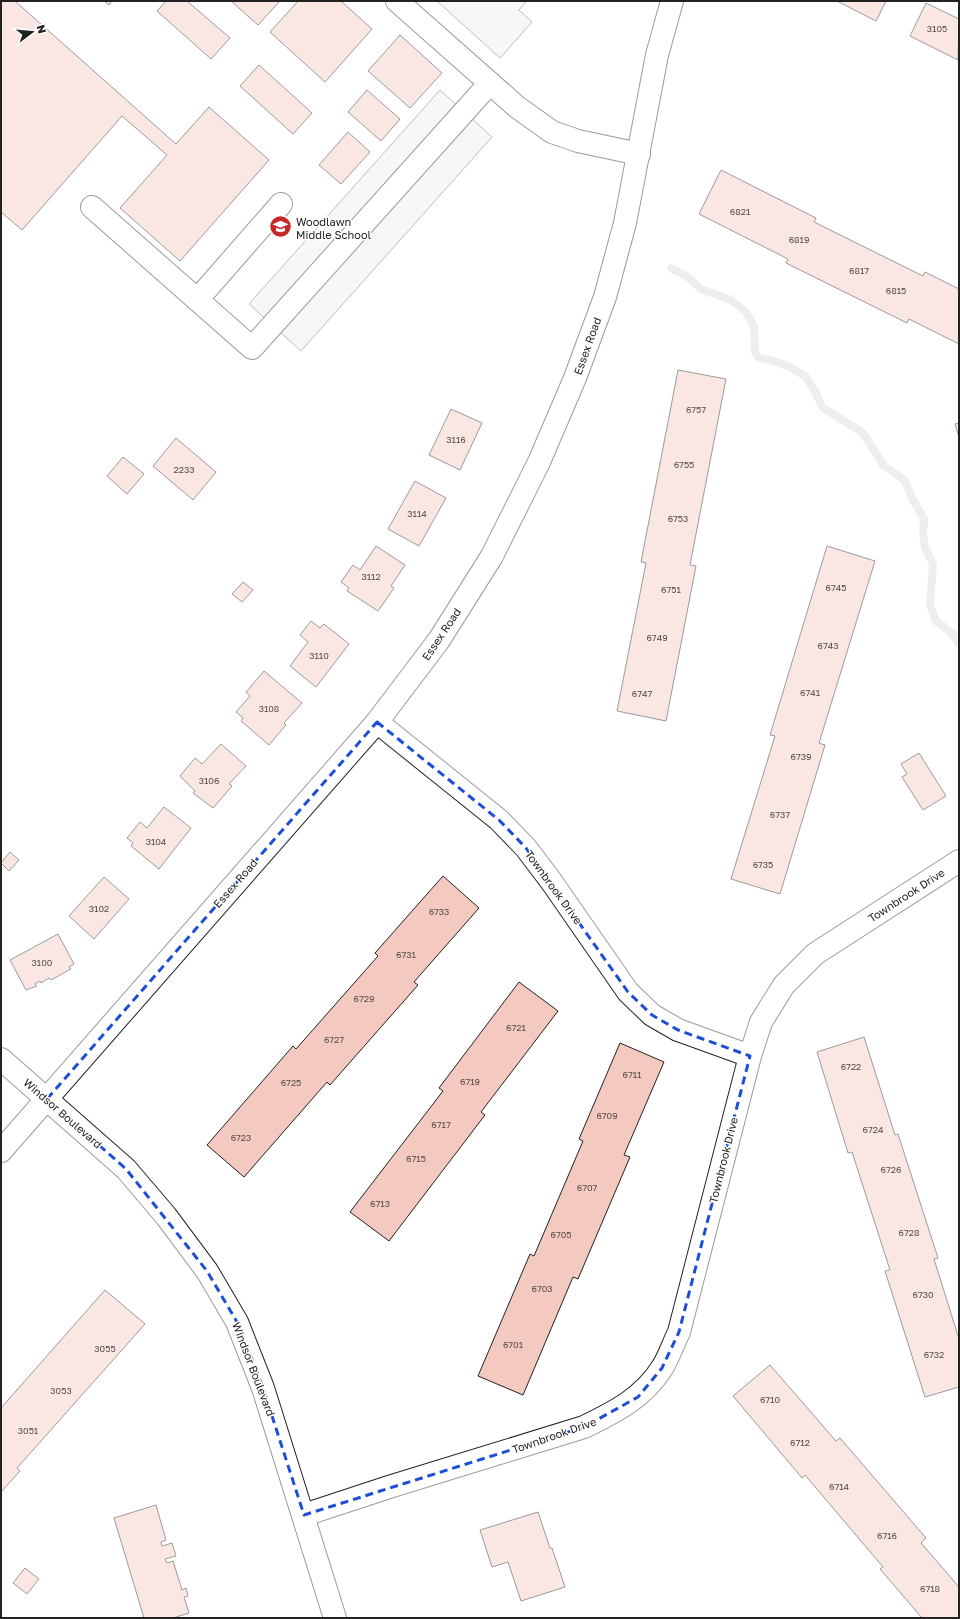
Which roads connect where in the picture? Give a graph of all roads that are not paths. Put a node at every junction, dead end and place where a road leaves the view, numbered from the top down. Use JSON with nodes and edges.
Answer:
{"nodes":[{"id":1,"x":398,"y":1,"type":"edge"},
{"id":2,"x":672,"y":1,"type":"edge"},
{"id":3,"x":490,"y":83,"type":"junction"},
{"id":4,"x":639,"y":154,"type":"junction"},
{"id":5,"x":281,"y":204,"type":"dead end"},
{"id":6,"x":92,"y":207,"type":"dead end"},
{"id":7,"x":197,"y":300,"type":"junction"},
{"id":8,"x":377,"y":722,"type":"junction"},
{"id":9,"x":959,"y":861,"type":"edge"},
{"id":10,"x":750,"y":1056,"type":"junction"},
{"id":11,"x":1,"y":1059,"type":"edge"},
{"id":12,"x":47,"y":1099,"type":"junction"},
{"id":13,"x":1,"y":1151,"type":"edge"},
{"id":14,"x":304,"y":1515,"type":"junction"},
{"id":15,"x":335,"y":1618,"type":"edge"}],
"edges":[{"from":1,"to":3,"type":"street"},
{"from":2,"to":4,"type":"street","name":"Essex Road"},
{"from":3,"to":4,"type":"street"},
{"from":3,"to":7,"type":"street"},
{"from":4,"to":8,"type":"street","name":"Essex Road"},
{"from":5,"to":7,"type":"street"},
{"from":6,"to":7,"type":"street"},
{"from":8,"to":10,"type":"street","name":"Townbrook Drive"},
{"from":8,"to":12,"type":"street","name":"Essex Road"},
{"from":9,"to":10,"type":"street","name":"Townbrook Drive"},
{"from":10,"to":14,"type":"street","name":"Townbrook Drive"},
{"from":11,"to":12,"type":"street","name":"Windsor Boulevard"},
{"from":12,"to":13,"type":"street","name":"Essex Road"},
{"from":12,"to":14,"type":"street","name":"Windsor Boulevard"},
{"from":14,"to":15,"type":"street","name":"Windsor Boulevard"}]}
